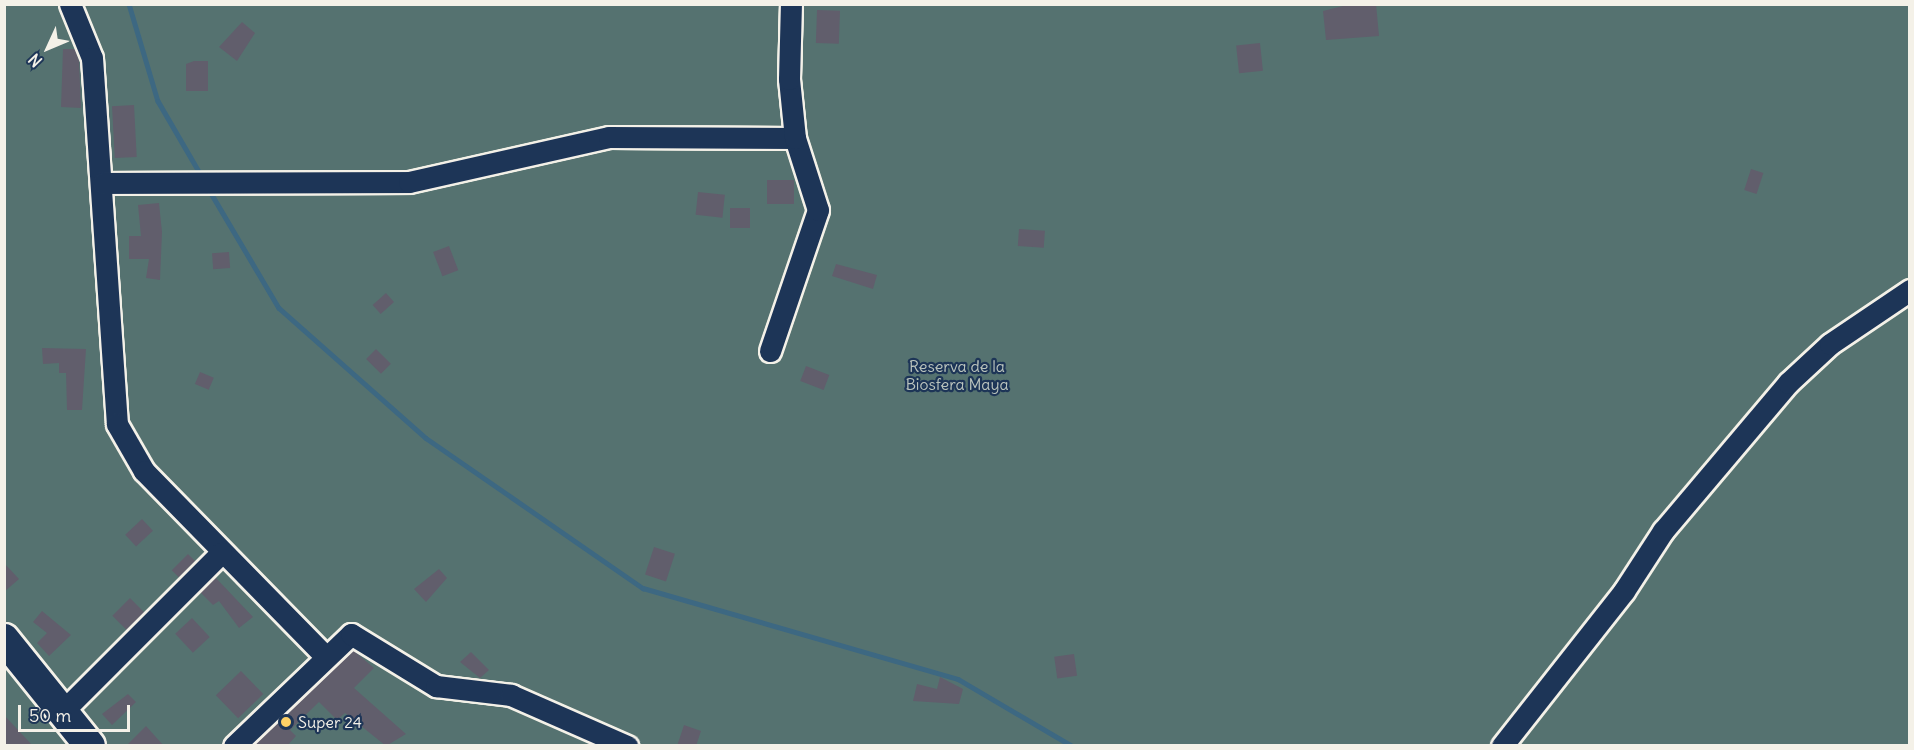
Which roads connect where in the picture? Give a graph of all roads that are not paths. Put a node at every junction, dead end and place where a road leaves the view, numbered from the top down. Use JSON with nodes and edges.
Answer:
{"nodes":[{"id":1,"x":70,"y":4,"type":"edge"},
{"id":2,"x":791,"y":4,"type":"edge"},
{"id":3,"x":795,"y":138,"type":"junction"},
{"id":4,"x":103,"y":183,"type":"junction"},
{"id":5,"x":1910,"y":290,"type":"edge"},
{"id":6,"x":770,"y":351,"type":"dead end"},
{"id":7,"x":221,"y":553,"type":"junction"},
{"id":8,"x":4,"y":639,"type":"edge"},
{"id":9,"x":325,"y":656,"type":"junction"},
{"id":10,"x":60,"y":714,"type":"junction"},
{"id":11,"x":90,"y":746,"type":"edge"},
{"id":12,"x":234,"y":746,"type":"edge"},
{"id":13,"x":627,"y":746,"type":"edge"},
{"id":14,"x":1502,"y":746,"type":"edge"}],
"edges":[{"from":1,"to":4,"type":"street"},
{"from":2,"to":3,"type":"street"},
{"from":3,"to":4,"type":"street"},
{"from":3,"to":6,"type":"street"},
{"from":4,"to":7,"type":"street"},
{"from":5,"to":14,"type":"street"},
{"from":7,"to":9,"type":"street"},
{"from":7,"to":10,"type":"street"},
{"from":8,"to":10,"type":"highway"},
{"from":9,"to":12,"type":"street"},
{"from":9,"to":13,"type":"street"},
{"from":10,"to":11,"type":"highway"}]}
